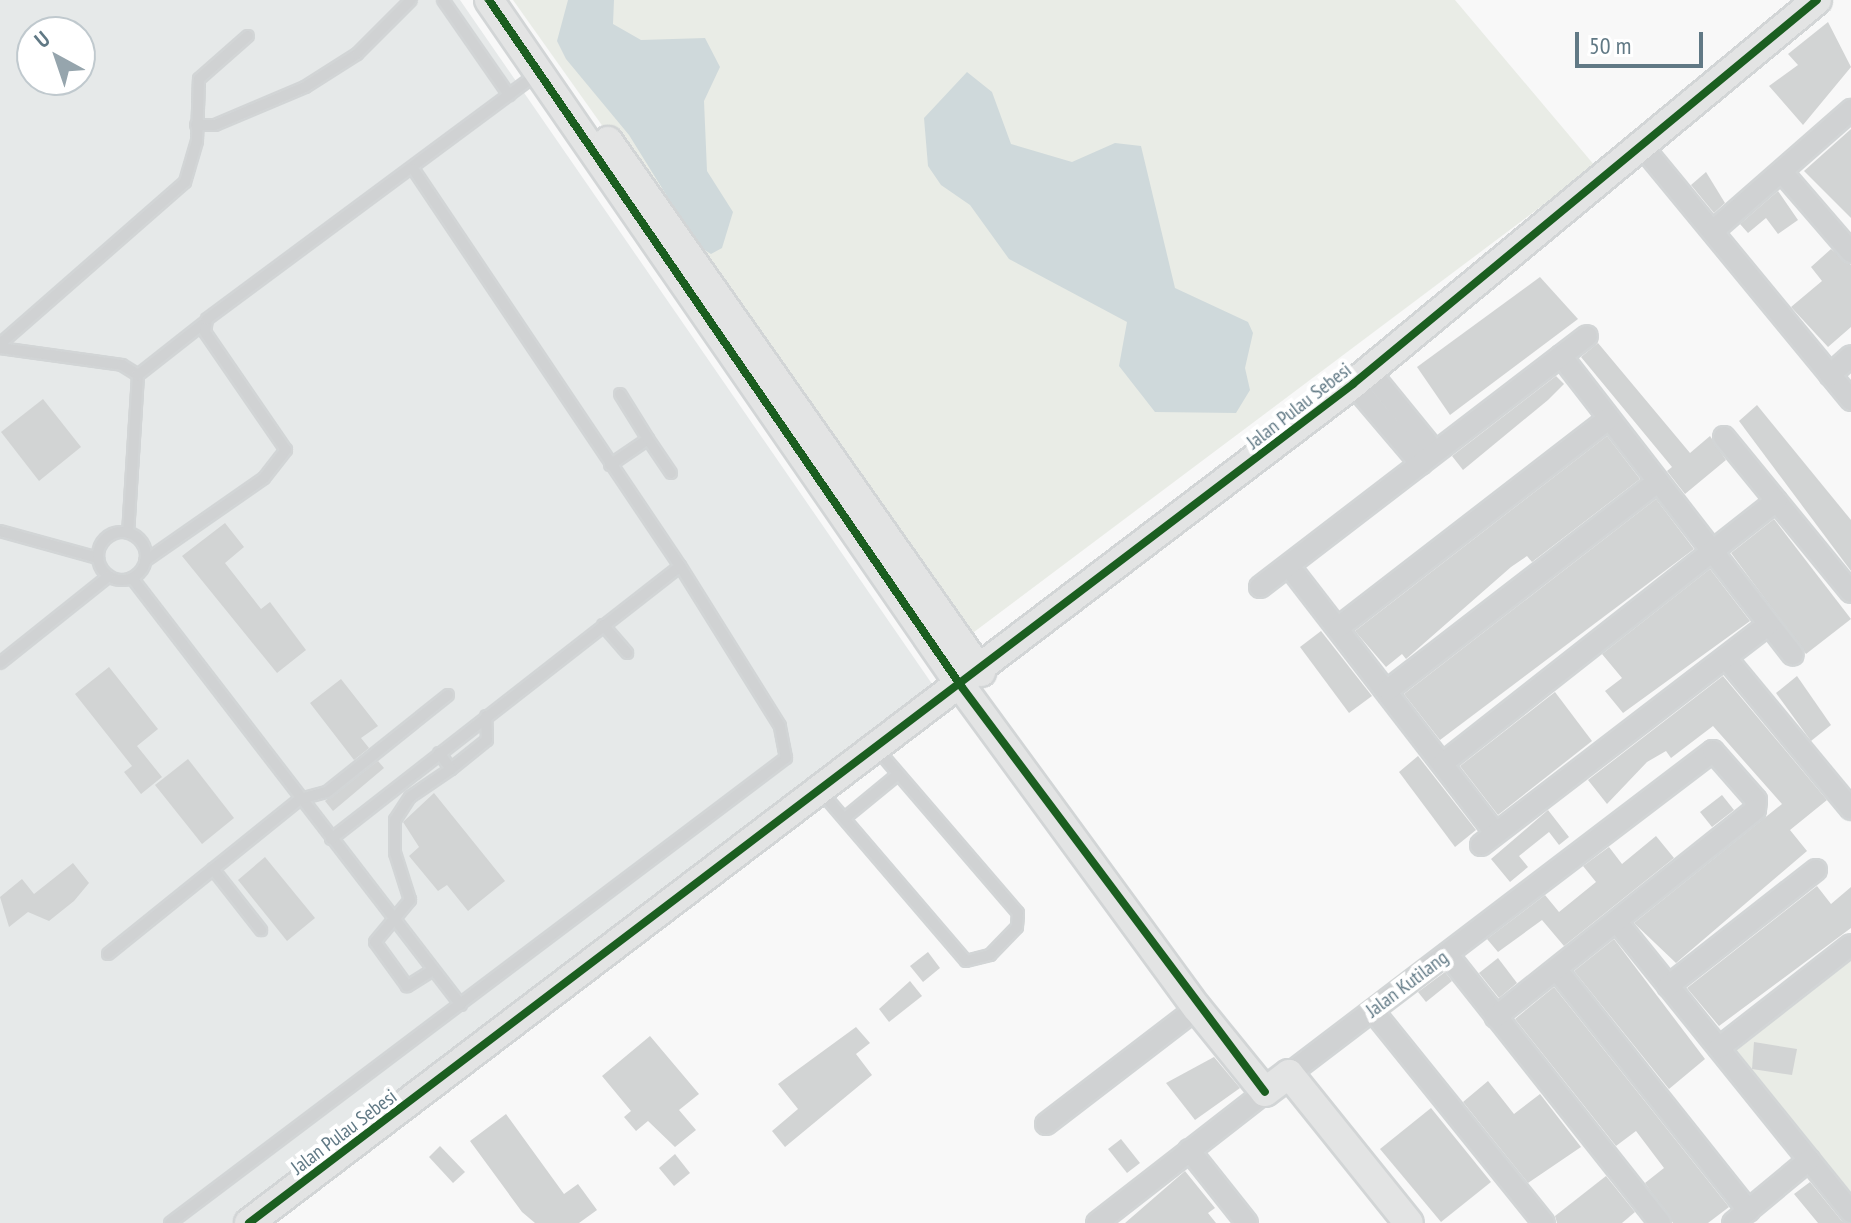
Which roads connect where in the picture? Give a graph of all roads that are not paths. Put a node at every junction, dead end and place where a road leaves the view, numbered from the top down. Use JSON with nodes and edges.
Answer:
{"nodes":[{"id":1,"x":411,"y":0,"type":"edge"},
{"id":2,"x":443,"y":0,"type":"edge"},
{"id":3,"x":489,"y":0,"type":"edge"},
{"id":4,"x":509,"y":0,"type":"edge"},
{"id":5,"x":1817,"y":0,"type":"edge"},
{"id":6,"x":248,"y":36,"type":"dead end"},
{"id":7,"x":539,"y":72,"type":"junction"},
{"id":8,"x":509,"y":95,"type":"junction"},
{"id":9,"x":1851,"y":110,"type":"edge"},
{"id":10,"x":196,"y":125,"type":"junction"},
{"id":11,"x":1645,"y":150,"type":"junction"},
{"id":12,"x":413,"y":169,"type":"junction"},
{"id":13,"x":1782,"y":172,"type":"junction"},
{"id":14,"x":1713,"y":231,"type":"junction"},
{"id":15,"x":1848,"y":242,"type":"edge"},
{"id":16,"x":204,"y":323,"type":"junction"},
{"id":17,"x":1587,"y":336,"type":"dead end"},
{"id":18,"x":0,"y":346,"type":"edge"},
{"id":19,"x":1561,"y":356,"type":"junction"},
{"id":20,"x":1851,"y":356,"type":"edge"},
{"id":21,"x":138,"y":375,"type":"junction"},
{"id":22,"x":1830,"y":375,"type":"junction"},
{"id":23,"x":1361,"y":378,"type":"junction"},
{"id":24,"x":620,"y":394,"type":"dead end"},
{"id":25,"x":1851,"y":400,"type":"edge"},
{"id":26,"x":1609,"y":418,"type":"junction"},
{"id":27,"x":1724,"y":437,"type":"dead end"},
{"id":28,"x":648,"y":439,"type":"junction"},
{"id":29,"x":1428,"y":458,"type":"junction"},
{"id":30,"x":610,"y":465,"type":"junction"},
{"id":31,"x":671,"y":473,"type":"dead end"},
{"id":32,"x":1658,"y":481,"type":"junction"},
{"id":33,"x":1776,"y":501,"type":"junction"},
{"id":34,"x":0,"y":531,"type":"edge"},
{"id":35,"x":128,"y":533,"type":"junction"},
{"id":36,"x":1712,"y":550,"type":"junction"},
{"id":37,"x":98,"y":558,"type":"junction"},
{"id":38,"x":145,"y":561,"type":"junction"},
{"id":39,"x":680,"y":566,"type":"junction"},
{"id":40,"x":1289,"y":566,"type":"junction"},
{"id":41,"x":109,"y":576,"type":"junction"},
{"id":42,"x":132,"y":578,"type":"junction"},
{"id":43,"x":1260,"y":587,"type":"dead end"},
{"id":44,"x":1851,"y":592,"type":"edge"},
{"id":45,"x":1769,"y":624,"type":"junction"},
{"id":46,"x":603,"y":625,"type":"junction"},
{"id":47,"x":1339,"y":627,"type":"junction"},
{"id":48,"x":627,"y":653,"type":"dead end"},
{"id":49,"x":1793,"y":655,"type":"dead end"},
{"id":50,"x":1726,"y":658,"type":"junction"},
{"id":51,"x":0,"y":663,"type":"edge"},
{"id":52,"x":971,"y":679,"type":"junction"},
{"id":53,"x":1388,"y":690,"type":"junction"},
{"id":54,"x":448,"y":695,"type":"dead end"},
{"id":55,"x":486,"y":716,"type":"junction"},
{"id":56,"x":878,"y":750,"type":"junction"},
{"id":57,"x":439,"y":753,"type":"junction"},
{"id":58,"x":1443,"y":763,"type":"junction"},
{"id":59,"x":451,"y":769,"type":"junction"},
{"id":60,"x":897,"y":775,"type":"junction"},
{"id":61,"x":822,"y":793,"type":"junction"},
{"id":62,"x":300,"y":799,"type":"junction"},
{"id":63,"x":1851,"y":809,"type":"edge"},
{"id":64,"x":846,"y":817,"type":"junction"},
{"id":65,"x":331,"y":839,"type":"junction"},
{"id":66,"x":213,"y":869,"type":"junction"},
{"id":67,"x":1816,"y":870,"type":"dead end"},
{"id":68,"x":395,"y":919,"type":"junction"},
{"id":69,"x":1617,"y":922,"type":"junction"},
{"id":70,"x":261,"y":930,"type":"dead end"},
{"id":71,"x":1851,"y":945,"type":"edge"},
{"id":72,"x":108,"y":954,"type":"dead end"},
{"id":73,"x":1447,"y":954,"type":"junction"},
{"id":74,"x":433,"y":970,"type":"junction"},
{"id":75,"x":1557,"y":970,"type":"junction"},
{"id":76,"x":1668,"y":986,"type":"junction"},
{"id":77,"x":461,"y":1005,"type":"junction"},
{"id":78,"x":1197,"y":1008,"type":"junction"},
{"id":79,"x":1373,"y":1011,"type":"junction"},
{"id":80,"x":1496,"y":1017,"type":"junction"},
{"id":81,"x":1719,"y":1048,"type":"junction"},
{"id":82,"x":1276,"y":1084,"type":"junction"},
{"id":83,"x":1046,"y":1124,"type":"dead end"},
{"id":84,"x":1189,"y":1150,"type":"junction"},
{"id":85,"x":1809,"y":1160,"type":"junction"},
{"id":86,"x":1359,"y":1175,"type":"junction"},
{"id":87,"x":1851,"y":1212,"type":"edge"},
{"id":88,"x":1120,"y":1216,"type":"edge"},
{"id":89,"x":1741,"y":1217,"type":"edge"},
{"id":90,"x":170,"y":1223,"type":"edge"},
{"id":91,"x":249,"y":1223,"type":"edge"},
{"id":92,"x":1097,"y":1223,"type":"edge"},
{"id":93,"x":1247,"y":1223,"type":"edge"},
{"id":94,"x":1385,"y":1223,"type":"edge"},
{"id":95,"x":1409,"y":1223,"type":"edge"},
{"id":96,"x":1544,"y":1223,"type":"edge"},
{"id":97,"x":1660,"y":1223,"type":"edge"}],
"edges":[{"from":1,"to":10,"type":"lane"},
{"from":2,"to":8,"type":"lane"},
{"from":3,"to":7,"type":"street"},
{"from":4,"to":52,"type":"street"},
{"from":5,"to":11,"type":"street","name":"Jalan Pulau Sebesi"},
{"from":6,"to":10,"type":"lane"},
{"from":7,"to":8,"type":"lane"},
{"from":7,"to":52,"type":"street"},
{"from":8,"to":12,"type":"lane"},
{"from":9,"to":13,"type":"street"},
{"from":10,"to":18,"type":"lane"},
{"from":11,"to":14,"type":"street"},
{"from":11,"to":23,"type":"street","name":"Jalan Pulau Sebesi"},
{"from":12,"to":16,"type":"lane"},
{"from":12,"to":30,"type":"lane"},
{"from":13,"to":14,"type":"street"},
{"from":13,"to":15,"type":"street"},
{"from":14,"to":22,"type":"street"},
{"from":16,"to":21,"type":"lane"},
{"from":16,"to":38,"type":"lane"},
{"from":17,"to":19,"type":"street"},
{"from":18,"to":21,"type":"lane"},
{"from":19,"to":26,"type":"street"},
{"from":19,"to":29,"type":"street"},
{"from":20,"to":22,"type":"street"},
{"from":21,"to":35,"type":"lane"},
{"from":22,"to":25,"type":"street"},
{"from":23,"to":29,"type":"street"},
{"from":23,"to":52,"type":"street","name":"Jalan Pulau Sebesi"},
{"from":24,"to":28,"type":"lane"},
{"from":26,"to":32,"type":"street"},
{"from":26,"to":47,"type":"street"},
{"from":27,"to":33,"type":"street"},
{"from":28,"to":30,"type":"lane"},
{"from":28,"to":31,"type":"lane"},
{"from":29,"to":40,"type":"street"},
{"from":30,"to":39,"type":"lane"},
{"from":32,"to":36,"type":"street"},
{"from":32,"to":53,"type":"street"},
{"from":33,"to":36,"type":"street"},
{"from":33,"to":44,"type":"street"},
{"from":34,"to":37,"type":"lane"},
{"from":35,"to":37,"type":"lane"},
{"from":35,"to":38,"type":"lane"},
{"from":36,"to":45,"type":"street"},
{"from":36,"to":58,"type":"street"},
{"from":37,"to":41,"type":"lane"},
{"from":38,"to":42,"type":"lane"},
{"from":39,"to":46,"type":"lane"},
{"from":39,"to":77,"type":"lane"},
{"from":40,"to":43,"type":"street"},
{"from":40,"to":47,"type":"street"},
{"from":41,"to":42,"type":"lane"},
{"from":41,"to":51,"type":"lane"},
{"from":42,"to":62,"type":"lane"},
{"from":45,"to":49,"type":"street"},
{"from":45,"to":50,"type":"street"},
{"from":46,"to":48,"type":"lane"},
{"from":46,"to":55,"type":"lane"},
{"from":47,"to":53,"type":"street"},
{"from":50,"to":58,"type":"street"},
{"from":50,"to":63,"type":"street"},
{"from":52,"to":56,"type":"street","name":"Jalan Pulau Sebesi"},
{"from":52,"to":78,"type":"street"},
{"from":53,"to":58,"type":"street"},
{"from":54,"to":62,"type":"lane"},
{"from":55,"to":57,"type":"lane"},
{"from":55,"to":59,"type":"lane"},
{"from":56,"to":60,"type":"lane"},
{"from":56,"to":61,"type":"street","name":"Jalan Pulau Sebesi"},
{"from":57,"to":59,"type":"lane"},
{"from":57,"to":65,"type":"lane"},
{"from":59,"to":68,"type":"lane"},
{"from":60,"to":64,"type":"lane"},
{"from":60,"to":64,"type":"lane"},
{"from":61,"to":64,"type":"lane"},
{"from":61,"to":91,"type":"street","name":"Jalan Pulau Sebesi"},
{"from":62,"to":65,"type":"lane"},
{"from":62,"to":66,"type":"lane"},
{"from":65,"to":68,"type":"lane"},
{"from":66,"to":70,"type":"lane"},
{"from":66,"to":72,"type":"lane"},
{"from":67,"to":76,"type":"street"},
{"from":68,"to":74,"type":"lane"},
{"from":68,"to":74,"type":"lane"},
{"from":69,"to":73,"type":"street","name":"Jalan Kutilang"},
{"from":69,"to":75,"type":"street"},
{"from":69,"to":76,"type":"street"},
{"from":71,"to":81,"type":"street"},
{"from":73,"to":79,"type":"street","name":"Jalan Kutilang"},
{"from":73,"to":80,"type":"street"},
{"from":74,"to":77,"type":"lane"},
{"from":75,"to":80,"type":"street"},
{"from":75,"to":89,"type":"street"},
{"from":76,"to":81,"type":"street"},
{"from":77,"to":90,"type":"lane"},
{"from":78,"to":82,"type":"street"},
{"from":78,"to":83,"type":"street"},
{"from":79,"to":82,"type":"street","name":"Jalan Kutilang"},
{"from":79,"to":96,"type":"street"},
{"from":80,"to":97,"type":"street"},
{"from":81,"to":85,"type":"street"},
{"from":82,"to":84,"type":"street","name":"Jalan Kutilang"},
{"from":82,"to":86,"type":"street"},
{"from":84,"to":88,"type":"street","name":"Jalan Kutilang"},
{"from":84,"to":93,"type":"street"},
{"from":85,"to":87,"type":"street"},
{"from":85,"to":89,"type":"street"},
{"from":86,"to":94,"type":"street"},
{"from":86,"to":95,"type":"street"},
{"from":88,"to":92,"type":"street","name":"Jalan Kutilang"}]}
